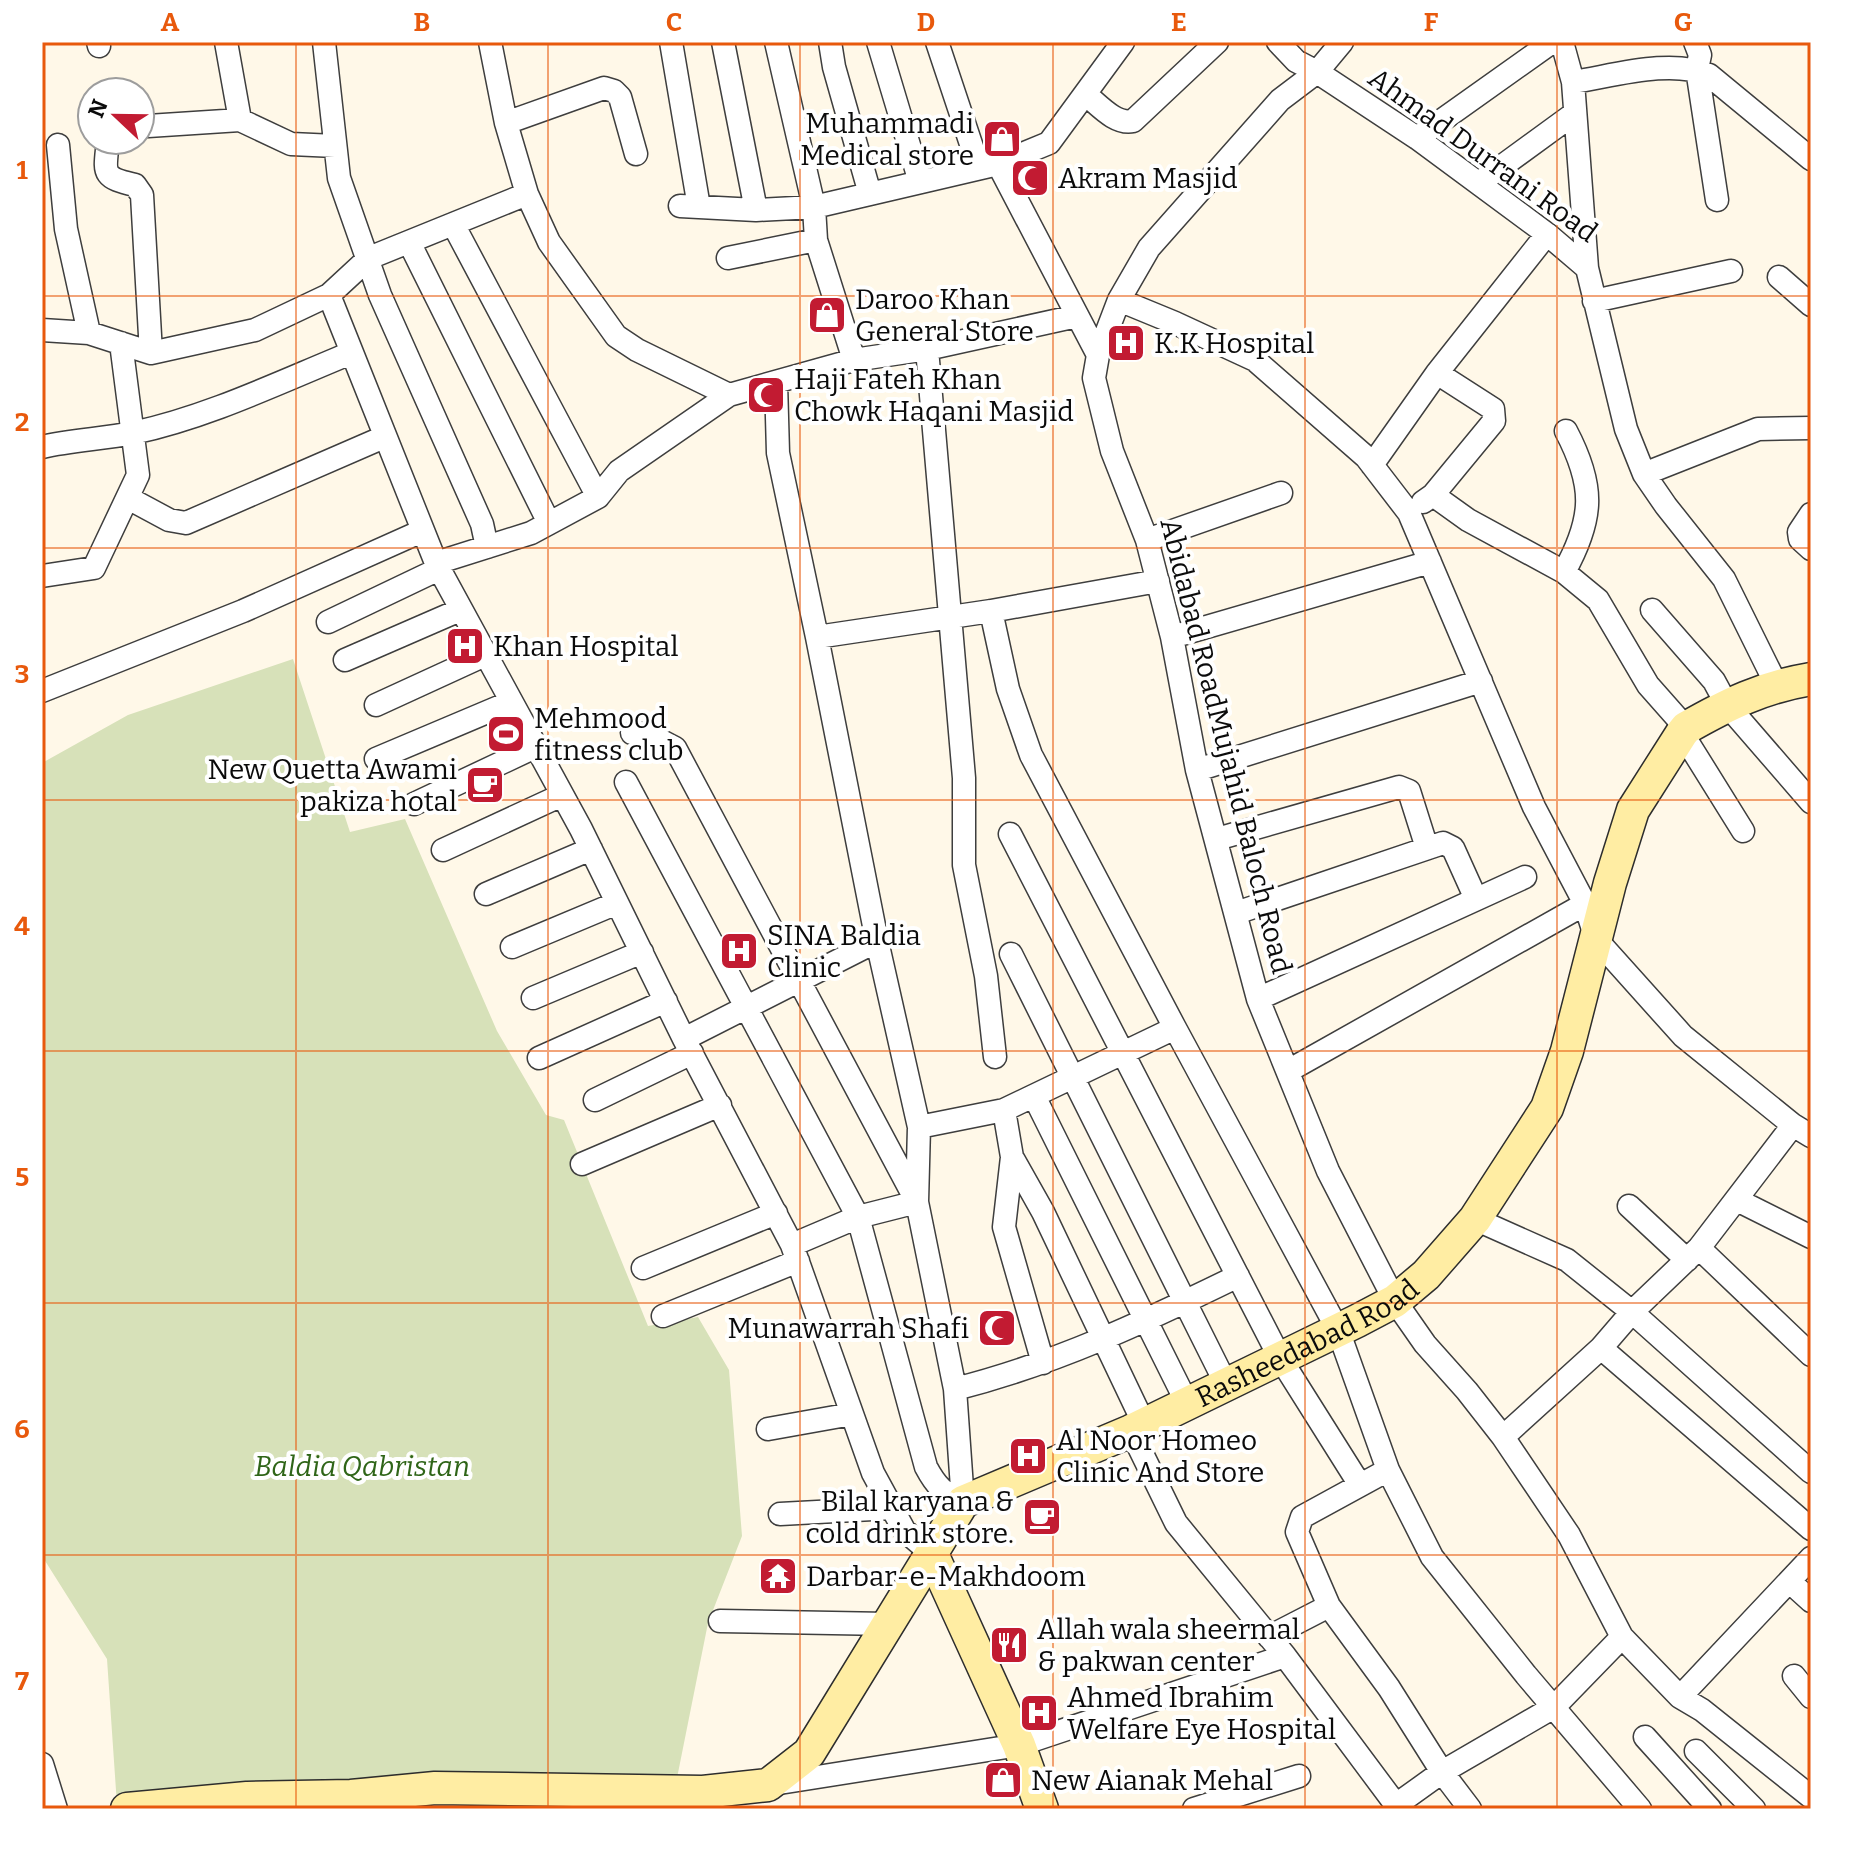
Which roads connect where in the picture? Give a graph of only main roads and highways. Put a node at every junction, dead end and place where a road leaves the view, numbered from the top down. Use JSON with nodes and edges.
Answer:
{"nodes":[{"id":1,"x":1811,"y":679,"type":"edge"},
{"id":2,"x":932,"y":1554,"type":"junction"},
{"id":3,"x":424,"y":1799,"type":"edge"},
{"id":4,"x":705,"y":1801,"type":"edge"},
{"id":5,"x":351,"y":1802,"type":"edge"},
{"id":6,"x":247,"y":1804,"type":"edge"},
{"id":7,"x":127,"y":1809,"type":"edge"},
{"id":8,"x":1042,"y":1809,"type":"edge"}],
"edges":[{"from":1,"to":2,"type":"main road","name":"Rasheedabad Road"},
{"from":2,"to":4,"type":"main road"},
{"from":2,"to":8,"type":"main road"},
{"from":3,"to":4,"type":"main road"},
{"from":3,"to":5,"type":"main road"},
{"from":5,"to":6,"type":"main road"},
{"from":6,"to":7,"type":"main road"}]}
